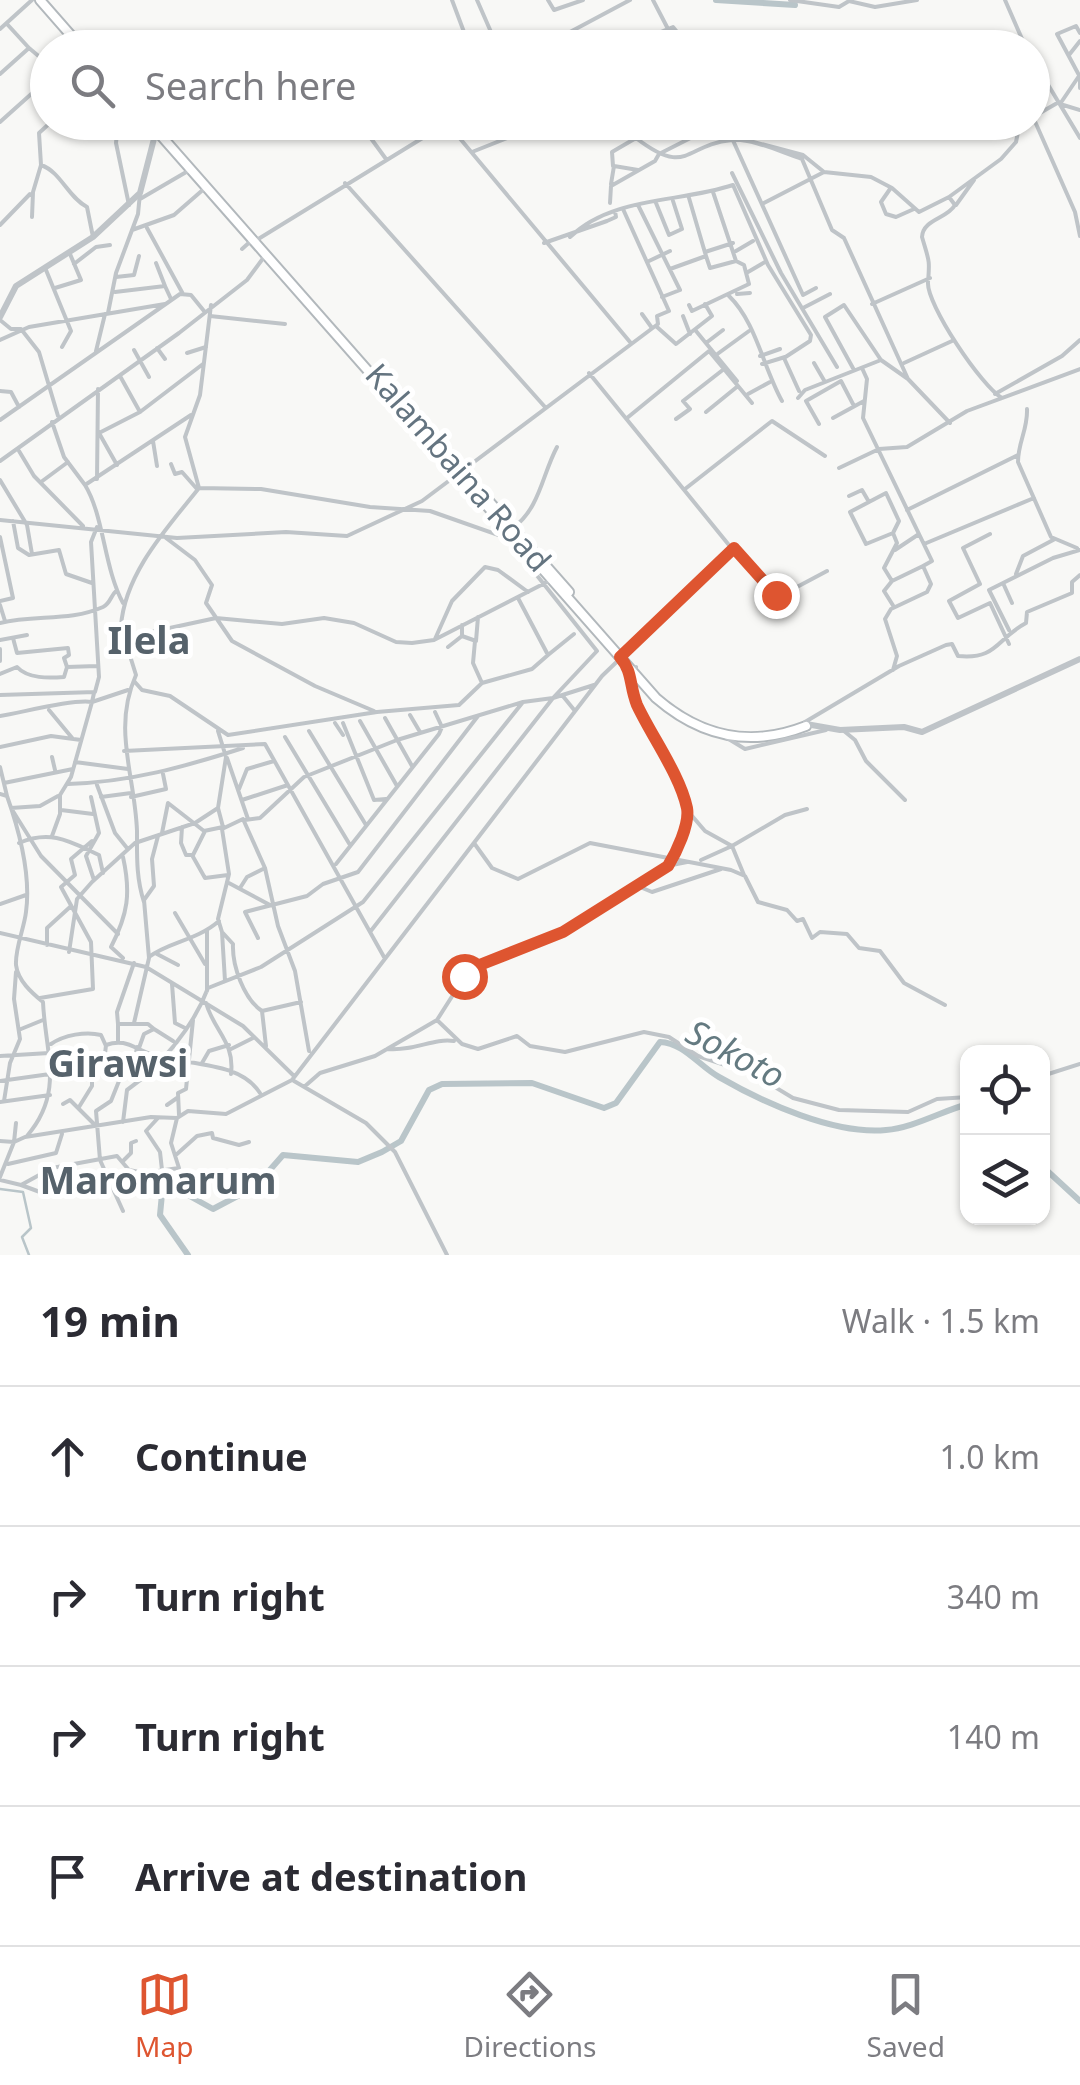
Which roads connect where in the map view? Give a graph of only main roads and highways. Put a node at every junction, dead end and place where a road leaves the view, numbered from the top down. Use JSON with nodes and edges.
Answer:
{"nodes":[{"id":1,"x":43,"y":0,"type":"edge"},
{"id":2,"x":67,"y":30,"type":"edge"},
{"id":3,"x":167,"y":140,"type":"edge"},
{"id":4,"x":169,"y":140,"type":"edge"},
{"id":5,"x":255,"y":240,"type":"junction"},
{"id":6,"x":461,"y":473,"type":"junction"},
{"id":7,"x":512,"y":535,"type":"junction"},
{"id":8,"x":621,"y":655,"type":"junction"},
{"id":9,"x":634,"y":669,"type":"junction"}],
"edges":[{"from":1,"to":2,"type":"main road"},
{"from":3,"to":5,"type":"main road"},
{"from":4,"to":5,"type":"main road","name":"Kalambaina Road"},
{"from":5,"to":6,"type":"main road","name":"Kalambaina Road"},
{"from":5,"to":6,"type":"main road"},
{"from":6,"to":7,"type":"main road","name":"Kalambaina Road"},
{"from":7,"to":8,"type":"main road","name":"Kalambaina Road"},
{"from":7,"to":8,"type":"main road"},
{"from":8,"to":9,"type":"main road","name":"Kalambaina Road"},
{"from":9,"to":9,"type":"main road","name":"Kalambaina Road"}]}
